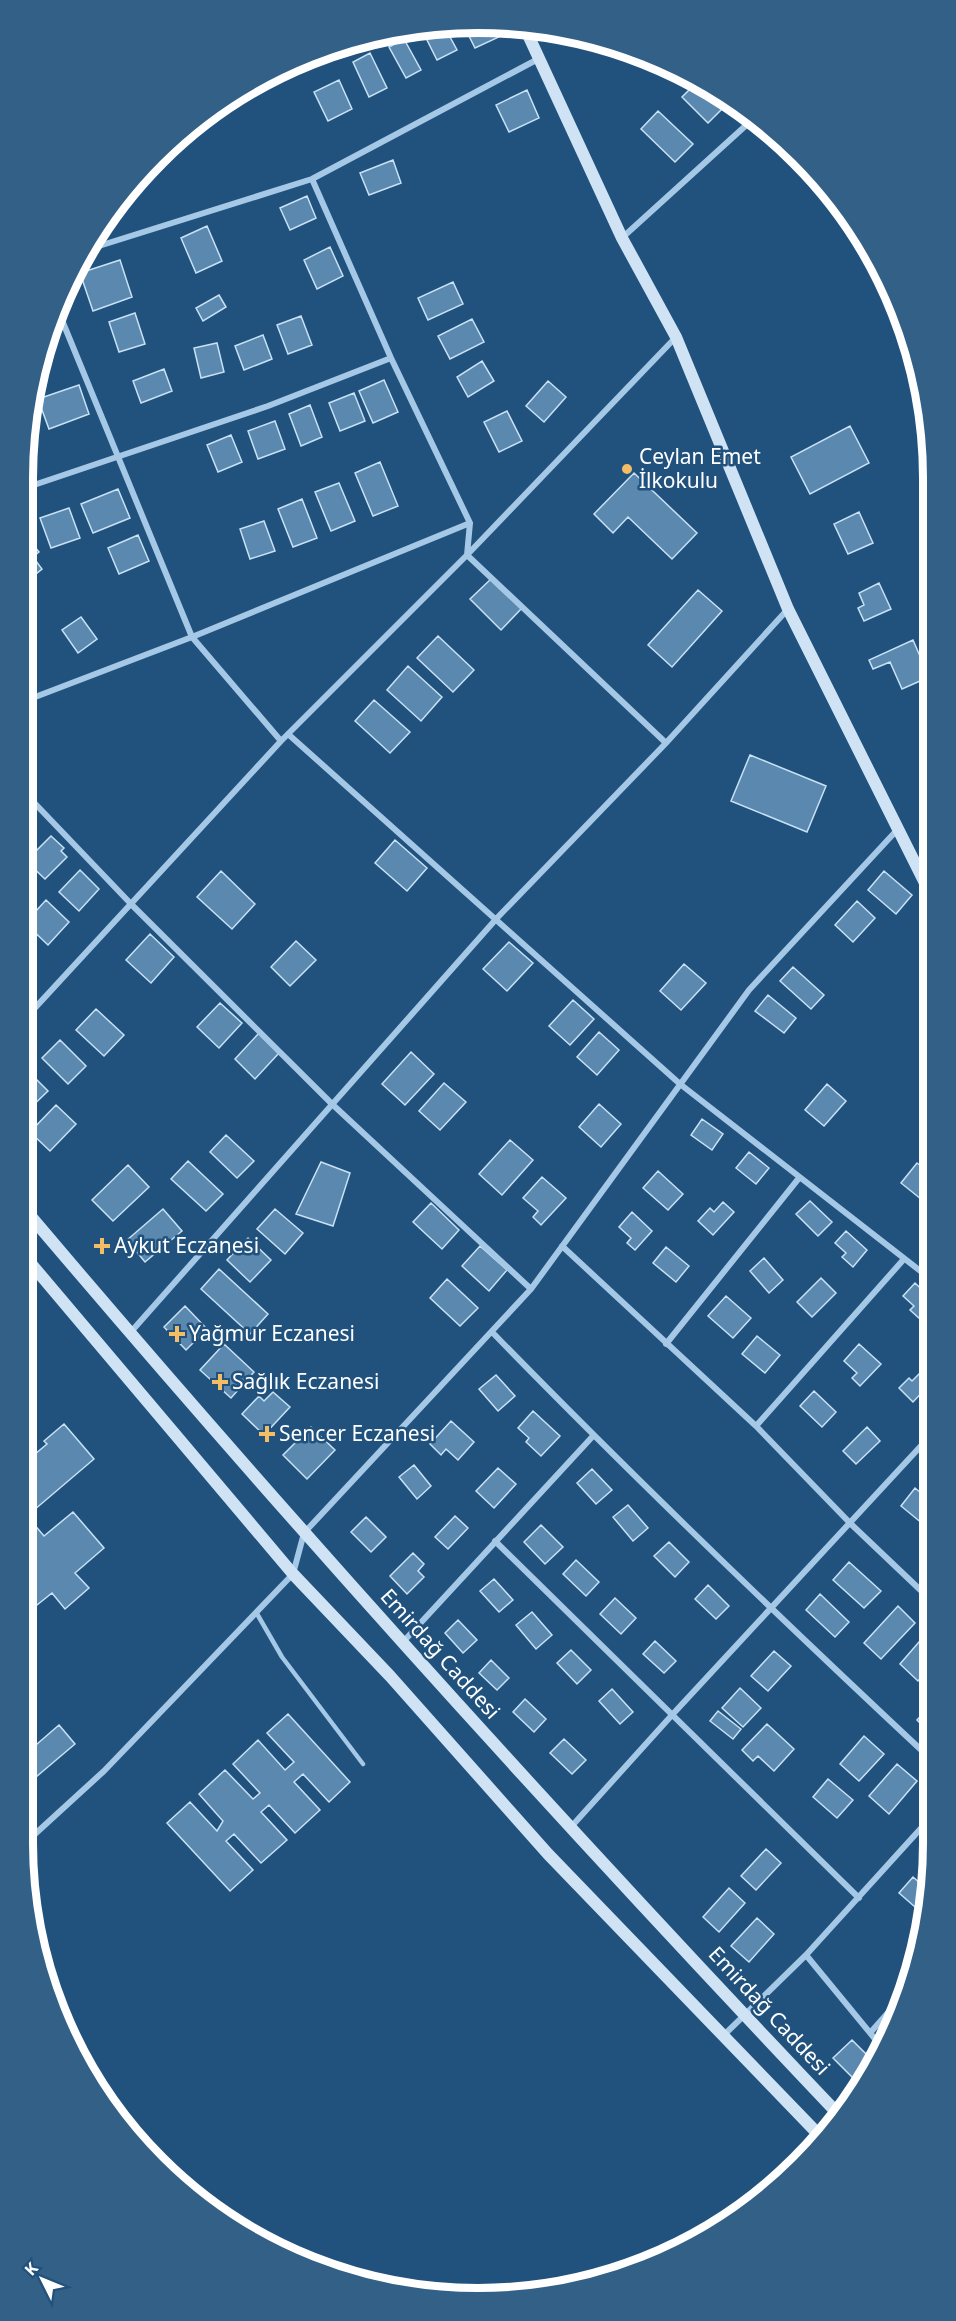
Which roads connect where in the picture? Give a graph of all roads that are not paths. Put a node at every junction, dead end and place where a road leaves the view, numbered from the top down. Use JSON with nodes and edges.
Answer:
{"nodes":[{"id":1,"x":529,"y":36,"type":"edge"},
{"id":2,"x":540,"y":58,"type":"junction"},
{"id":3,"x":747,"y":124,"type":"edge"},
{"id":4,"x":312,"y":179,"type":"junction"},
{"id":5,"x":622,"y":238,"type":"junction"},
{"id":6,"x":99,"y":246,"type":"edge"},
{"id":7,"x":62,"y":321,"type":"edge"},
{"id":8,"x":676,"y":337,"type":"junction"},
{"id":9,"x":391,"y":358,"type":"junction"},
{"id":10,"x":118,"y":457,"type":"junction"},
{"id":11,"x":33,"y":485,"type":"edge"},
{"id":12,"x":470,"y":523,"type":"junction"},
{"id":13,"x":467,"y":555,"type":"junction"},
{"id":14,"x":788,"y":609,"type":"junction"},
{"id":15,"x":192,"y":637,"type":"junction"},
{"id":16,"x":33,"y":698,"type":"edge"},
{"id":17,"x":288,"y":734,"type":"junction"},
{"id":18,"x":281,"y":741,"type":"junction"},
{"id":19,"x":666,"y":743,"type":"junction"},
{"id":20,"x":33,"y":802,"type":"edge"},
{"id":21,"x":897,"y":830,"type":"junction"},
{"id":22,"x":923,"y":880,"type":"edge"},
{"id":23,"x":132,"y":905,"type":"junction"},
{"id":24,"x":496,"y":918,"type":"junction"},
{"id":25,"x":33,"y":1010,"type":"edge"},
{"id":26,"x":680,"y":1084,"type":"junction"},
{"id":27,"x":332,"y":1104,"type":"junction"},
{"id":28,"x":799,"y":1178,"type":"junction"},
{"id":29,"x":33,"y":1219,"type":"edge"},
{"id":30,"x":562,"y":1246,"type":"junction"},
{"id":31,"x":904,"y":1259,"type":"junction"},
{"id":32,"x":33,"y":1266,"type":"edge"},
{"id":33,"x":923,"y":1273,"type":"edge"},
{"id":34,"x":531,"y":1289,"type":"junction"},
{"id":35,"x":492,"y":1332,"type":"junction"},
{"id":36,"x":130,"y":1333,"type":"junction"},
{"id":37,"x":666,"y":1344,"type":"junction"},
{"id":38,"x":756,"y":1426,"type":"junction"},
{"id":39,"x":593,"y":1436,"type":"junction"},
{"id":40,"x":923,"y":1444,"type":"edge"},
{"id":41,"x":851,"y":1524,"type":"junction"},
{"id":42,"x":304,"y":1533,"type":"junction"},
{"id":43,"x":495,"y":1541,"type":"junction"},
{"id":44,"x":293,"y":1574,"type":"junction"},
{"id":45,"x":923,"y":1592,"type":"edge"},
{"id":46,"x":770,"y":1609,"type":"junction"},
{"id":47,"x":256,"y":1612,"type":"junction"},
{"id":48,"x":402,"y":1643,"type":"junction"},
{"id":49,"x":672,"y":1715,"type":"junction"},
{"id":50,"x":923,"y":1752,"type":"edge"},
{"id":51,"x":363,"y":1764,"type":"dead end"},
{"id":52,"x":923,"y":1826,"type":"edge"},
{"id":53,"x":571,"y":1828,"type":"junction"},
{"id":54,"x":33,"y":1836,"type":"edge"},
{"id":55,"x":859,"y":1898,"type":"junction"},
{"id":56,"x":806,"y":1955,"type":"junction"},
{"id":57,"x":890,"y":2011,"type":"edge"},
{"id":58,"x":746,"y":2016,"type":"junction"},
{"id":59,"x":870,"y":2033,"type":"junction"},
{"id":60,"x":723,"y":2037,"type":"junction"},
{"id":61,"x":877,"y":2041,"type":"edge"},
{"id":62,"x":834,"y":2110,"type":"edge"},
{"id":63,"x":817,"y":2132,"type":"edge"}],
"edges":[{"from":1,"to":2,"type":"main road"},
{"from":2,"to":4,"type":"street"},
{"from":2,"to":5,"type":"main road"},
{"from":3,"to":5,"type":"street"},
{"from":4,"to":6,"type":"street"},
{"from":4,"to":9,"type":"street"},
{"from":5,"to":8,"type":"main road"},
{"from":7,"to":10,"type":"street"},
{"from":8,"to":13,"type":"street"},
{"from":8,"to":14,"type":"main road"},
{"from":9,"to":10,"type":"street"},
{"from":9,"to":12,"type":"street"},
{"from":10,"to":11,"type":"street"},
{"from":10,"to":15,"type":"street"},
{"from":12,"to":13,"type":"street"},
{"from":12,"to":15,"type":"street"},
{"from":13,"to":17,"type":"street"},
{"from":13,"to":19,"type":"street"},
{"from":14,"to":19,"type":"street"},
{"from":14,"to":21,"type":"main road"},
{"from":15,"to":16,"type":"street"},
{"from":15,"to":18,"type":"street"},
{"from":17,"to":18,"type":"street"},
{"from":17,"to":24,"type":"street"},
{"from":18,"to":23,"type":"street"},
{"from":19,"to":24,"type":"street"},
{"from":20,"to":23,"type":"street"},
{"from":21,"to":22,"type":"main road"},
{"from":21,"to":26,"type":"street"},
{"from":23,"to":25,"type":"street"},
{"from":23,"to":27,"type":"street"},
{"from":24,"to":26,"type":"street"},
{"from":24,"to":27,"type":"street"},
{"from":26,"to":28,"type":"street"},
{"from":26,"to":30,"type":"street"},
{"from":27,"to":34,"type":"street"},
{"from":27,"to":36,"type":"street"},
{"from":28,"to":31,"type":"street"},
{"from":28,"to":37,"type":"street"},
{"from":29,"to":36,"type":"main road","name":"Emirdağ Caddesi"},
{"from":30,"to":34,"type":"street"},
{"from":30,"to":37,"type":"street"},
{"from":31,"to":33,"type":"street"},
{"from":31,"to":38,"type":"street"},
{"from":32,"to":44,"type":"main road"},
{"from":34,"to":35,"type":"street"},
{"from":35,"to":39,"type":"street"},
{"from":35,"to":42,"type":"street"},
{"from":36,"to":42,"type":"main road","name":"Emirdağ Caddesi"},
{"from":37,"to":38,"type":"street"},
{"from":38,"to":41,"type":"street"},
{"from":39,"to":43,"type":"street"},
{"from":39,"to":46,"type":"street"},
{"from":40,"to":41,"type":"street"},
{"from":41,"to":45,"type":"street"},
{"from":41,"to":46,"type":"street"},
{"from":42,"to":44,"type":"street"},
{"from":42,"to":48,"type":"main road","name":"Emirdağ Caddesi"},
{"from":43,"to":48,"type":"street"},
{"from":43,"to":49,"type":"street"},
{"from":44,"to":47,"type":"street"},
{"from":44,"to":60,"type":"main road"},
{"from":46,"to":49,"type":"street"},
{"from":46,"to":50,"type":"street"},
{"from":47,"to":51,"type":"lane"},
{"from":47,"to":54,"type":"street"},
{"from":48,"to":53,"type":"main road","name":"Emirdağ Caddesi"},
{"from":49,"to":53,"type":"street"},
{"from":49,"to":55,"type":"street"},
{"from":52,"to":55,"type":"street"},
{"from":53,"to":58,"type":"main road","name":"Emirdağ Caddesi"},
{"from":55,"to":56,"type":"street"},
{"from":56,"to":58,"type":"street"},
{"from":56,"to":59,"type":"street"},
{"from":57,"to":59,"type":"street"},
{"from":58,"to":60,"type":"street"},
{"from":58,"to":62,"type":"main road","name":"Emirdağ Caddesi"},
{"from":59,"to":61,"type":"street"},
{"from":60,"to":63,"type":"main road"}]}
